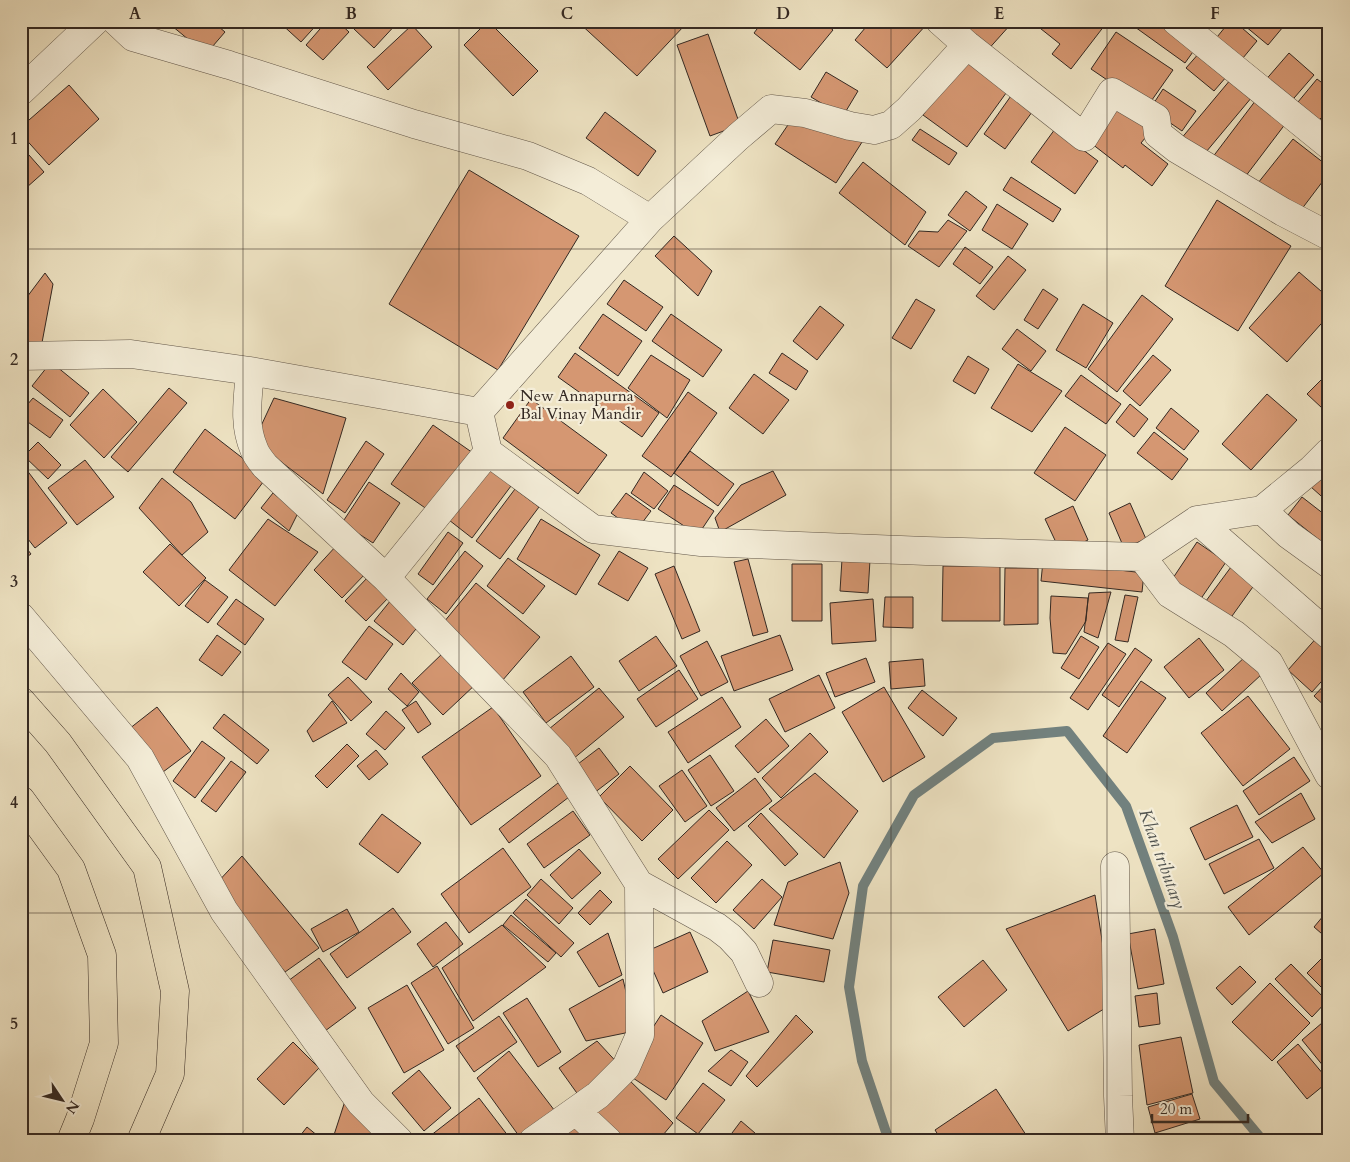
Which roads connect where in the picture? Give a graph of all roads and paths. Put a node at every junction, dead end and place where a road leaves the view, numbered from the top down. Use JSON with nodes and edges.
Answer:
{"nodes":[{"id":1,"x":95,"y":21,"type":"edge"},
{"id":2,"x":116,"y":21,"type":"edge"},
{"id":3,"x":940,"y":21,"type":"edge"},
{"id":4,"x":1176,"y":21,"type":"edge"},
{"id":5,"x":967,"y":45,"type":"junction"},
{"id":6,"x":21,"y":91,"type":"edge"},
{"id":7,"x":1329,"y":145,"type":"edge"},
{"id":8,"x":650,"y":219,"type":"junction"},
{"id":9,"x":1329,"y":236,"type":"edge"},
{"id":10,"x":21,"y":356,"type":"edge"},
{"id":11,"x":250,"y":371,"type":"junction"},
{"id":12,"x":479,"y":412,"type":"junction"},
{"id":13,"x":488,"y":452,"type":"junction"},
{"id":14,"x":1329,"y":452,"type":"edge"},
{"id":15,"x":1262,"y":510,"type":"junction"},
{"id":16,"x":1197,"y":520,"type":"junction"},
{"id":17,"x":1142,"y":557,"type":"junction"},
{"id":18,"x":1329,"y":564,"type":"edge"},
{"id":19,"x":386,"y":578,"type":"junction"},
{"id":20,"x":21,"y":617,"type":"edge"},
{"id":21,"x":1329,"y":635,"type":"edge"},
{"id":22,"x":21,"y":701,"type":"edge"},
{"id":23,"x":1329,"y":775,"type":"edge"},
{"id":24,"x":21,"y":800,"type":"edge"},
{"id":25,"x":1115,"y":866,"type":"dead end"},
{"id":26,"x":640,"y":884,"type":"junction"},
{"id":27,"x":759,"y":983,"type":"dead end"},
{"id":28,"x":576,"y":1111,"type":"junction"},
{"id":29,"x":75,"y":1130,"type":"edge"},
{"id":30,"x":141,"y":1141,"type":"edge"},
{"id":31,"x":399,"y":1141,"type":"edge"},
{"id":32,"x":533,"y":1141,"type":"edge"},
{"id":33,"x":608,"y":1141,"type":"edge"},
{"id":34,"x":1120,"y":1141,"type":"edge"}],
"edges":[{"from":1,"to":6,"type":"street"},
{"from":2,"to":8,"type":"street"},
{"from":3,"to":5,"type":"street"},
{"from":4,"to":7,"type":"street"},
{"from":5,"to":8,"type":"street"},
{"from":5,"to":9,"type":"street"},
{"from":8,"to":12,"type":"street"},
{"from":10,"to":11,"type":"street"},
{"from":11,"to":12,"type":"street"},
{"from":11,"to":19,"type":"street"},
{"from":12,"to":13,"type":"street"},
{"from":13,"to":17,"type":"street"},
{"from":13,"to":19,"type":"street"},
{"from":14,"to":15,"type":"street"},
{"from":15,"to":16,"type":"street"},
{"from":15,"to":18,"type":"street"},
{"from":16,"to":17,"type":"street"},
{"from":16,"to":21,"type":"street"},
{"from":17,"to":23,"type":"street"},
{"from":19,"to":26,"type":"street"},
{"from":20,"to":31,"type":"street"},
{"from":22,"to":30,"type":"main road"},
{"from":24,"to":29,"type":"main road"},
{"from":25,"to":34,"type":"street"},
{"from":26,"to":27,"type":"street"},
{"from":26,"to":28,"type":"street"},
{"from":28,"to":32,"type":"street"},
{"from":28,"to":33,"type":"street"}]}
